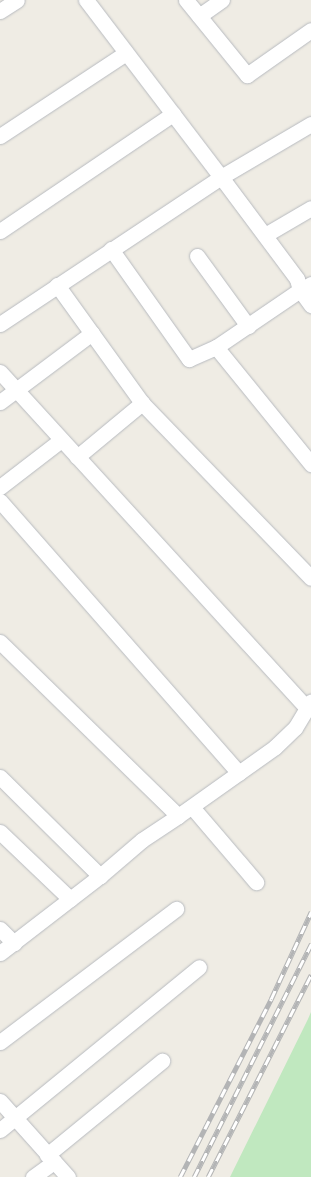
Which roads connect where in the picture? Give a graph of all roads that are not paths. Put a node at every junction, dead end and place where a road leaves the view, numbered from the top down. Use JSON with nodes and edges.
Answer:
{"nodes":[{"id":1,"x":17,"y":0,"type":"edge"},
{"id":2,"x":86,"y":0,"type":"edge"},
{"id":3,"x":186,"y":0,"type":"edge"},
{"id":4,"x":222,"y":0,"type":"edge"},
{"id":5,"x":0,"y":11,"type":"edge"},
{"id":6,"x":199,"y":16,"type":"junction"},
{"id":7,"x":311,"y":30,"type":"edge"},
{"id":8,"x":126,"y":53,"type":"junction"},
{"id":9,"x":173,"y":114,"type":"junction"},
{"id":10,"x":311,"y":124,"type":"edge"},
{"id":11,"x":0,"y":136,"type":"edge"},
{"id":12,"x":221,"y":176,"type":"junction"},
{"id":13,"x":311,"y":208,"type":"edge"},
{"id":14,"x":0,"y":231,"type":"edge"},
{"id":15,"x":264,"y":235,"type":"junction"},
{"id":16,"x":112,"y":249,"type":"junction"},
{"id":17,"x":196,"y":256,"type":"dead end"},
{"id":18,"x":57,"y":285,"type":"junction"},
{"id":19,"x":306,"y":287,"type":"edge"},
{"id":20,"x":311,"y":305,"type":"edge"},
{"id":21,"x":0,"y":324,"type":"edge"},
{"id":22,"x":248,"y":326,"type":"junction"},
{"id":23,"x":92,"y":332,"type":"junction"},
{"id":24,"x":216,"y":347,"type":"junction"},
{"id":25,"x":0,"y":372,"type":"edge"},
{"id":26,"x":17,"y":391,"type":"junction"},
{"id":27,"x":0,"y":402,"type":"edge"},
{"id":28,"x":142,"y":403,"type":"junction"},
{"id":29,"x":61,"y":440,"type":"junction"},
{"id":30,"x":77,"y":457,"type":"junction"},
{"id":31,"x":311,"y":464,"type":"edge"},
{"id":32,"x":0,"y":487,"type":"edge"},
{"id":33,"x":0,"y":501,"type":"edge"},
{"id":34,"x":311,"y":578,"type":"edge"},
{"id":35,"x":0,"y":642,"type":"edge"},
{"id":36,"x":309,"y":704,"type":"edge"},
{"id":37,"x":239,"y":773,"type":"junction"},
{"id":38,"x":0,"y":777,"type":"edge"},
{"id":39,"x":192,"y":806,"type":"junction"},
{"id":40,"x":178,"y":816,"type":"junction"},
{"id":41,"x":0,"y":832,"type":"edge"},
{"id":42,"x":100,"y":876,"type":"junction"},
{"id":43,"x":256,"y":882,"type":"dead end"},
{"id":44,"x":70,"y":899,"type":"junction"},
{"id":45,"x":176,"y":909,"type":"dead end"},
{"id":46,"x":0,"y":929,"type":"edge"},
{"id":47,"x":14,"y":943,"type":"junction"},
{"id":48,"x":0,"y":953,"type":"edge"},
{"id":49,"x":199,"y":967,"type":"dead end"},
{"id":50,"x":0,"y":1042,"type":"edge"},
{"id":51,"x":162,"y":1062,"type":"dead end"},
{"id":52,"x":0,"y":1101,"type":"edge"},
{"id":53,"x":16,"y":1117,"type":"junction"},
{"id":54,"x":0,"y":1130,"type":"edge"},
{"id":55,"x":50,"y":1158,"type":"junction"},
{"id":56,"x":34,"y":1177,"type":"edge"},
{"id":57,"x":68,"y":1177,"type":"edge"}],
"edges":[{"from":1,"to":5,"type":"street"},
{"from":2,"to":8,"type":"street"},
{"from":3,"to":6,"type":"street"},
{"from":4,"to":6,"type":"street"},
{"from":6,"to":7,"type":"street"},
{"from":8,"to":9,"type":"street"},
{"from":8,"to":11,"type":"street"},
{"from":9,"to":12,"type":"street"},
{"from":9,"to":14,"type":"street"},
{"from":10,"to":12,"type":"street"},
{"from":12,"to":15,"type":"street"},
{"from":12,"to":16,"type":"street"},
{"from":13,"to":15,"type":"street"},
{"from":15,"to":19,"type":"street"},
{"from":16,"to":18,"type":"street"},
{"from":16,"to":24,"type":"street"},
{"from":17,"to":22,"type":"street"},
{"from":18,"to":21,"type":"street"},
{"from":18,"to":23,"type":"street"},
{"from":19,"to":20,"type":"street"},
{"from":19,"to":22,"type":"street"},
{"from":22,"to":24,"type":"street"},
{"from":23,"to":26,"type":"street"},
{"from":23,"to":28,"type":"street"},
{"from":24,"to":31,"type":"street"},
{"from":25,"to":26,"type":"street"},
{"from":26,"to":27,"type":"street"},
{"from":26,"to":29,"type":"street"},
{"from":28,"to":30,"type":"street"},
{"from":28,"to":34,"type":"street"},
{"from":29,"to":30,"type":"street"},
{"from":29,"to":32,"type":"street"},
{"from":30,"to":36,"type":"street"},
{"from":33,"to":37,"type":"street"},
{"from":35,"to":40,"type":"street"},
{"from":36,"to":37,"type":"street"},
{"from":37,"to":39,"type":"street"},
{"from":38,"to":42,"type":"street"},
{"from":39,"to":40,"type":"street"},
{"from":39,"to":43,"type":"street"},
{"from":40,"to":42,"type":"street"},
{"from":41,"to":44,"type":"street"},
{"from":42,"to":44,"type":"street"},
{"from":44,"to":47,"type":"street"},
{"from":45,"to":50,"type":"street"},
{"from":46,"to":47,"type":"street"},
{"from":47,"to":48,"type":"street"},
{"from":49,"to":53,"type":"street"},
{"from":51,"to":55,"type":"street"},
{"from":52,"to":53,"type":"street"},
{"from":53,"to":54,"type":"street"},
{"from":53,"to":55,"type":"street"},
{"from":55,"to":56,"type":"street"},
{"from":55,"to":57,"type":"street"}]}
